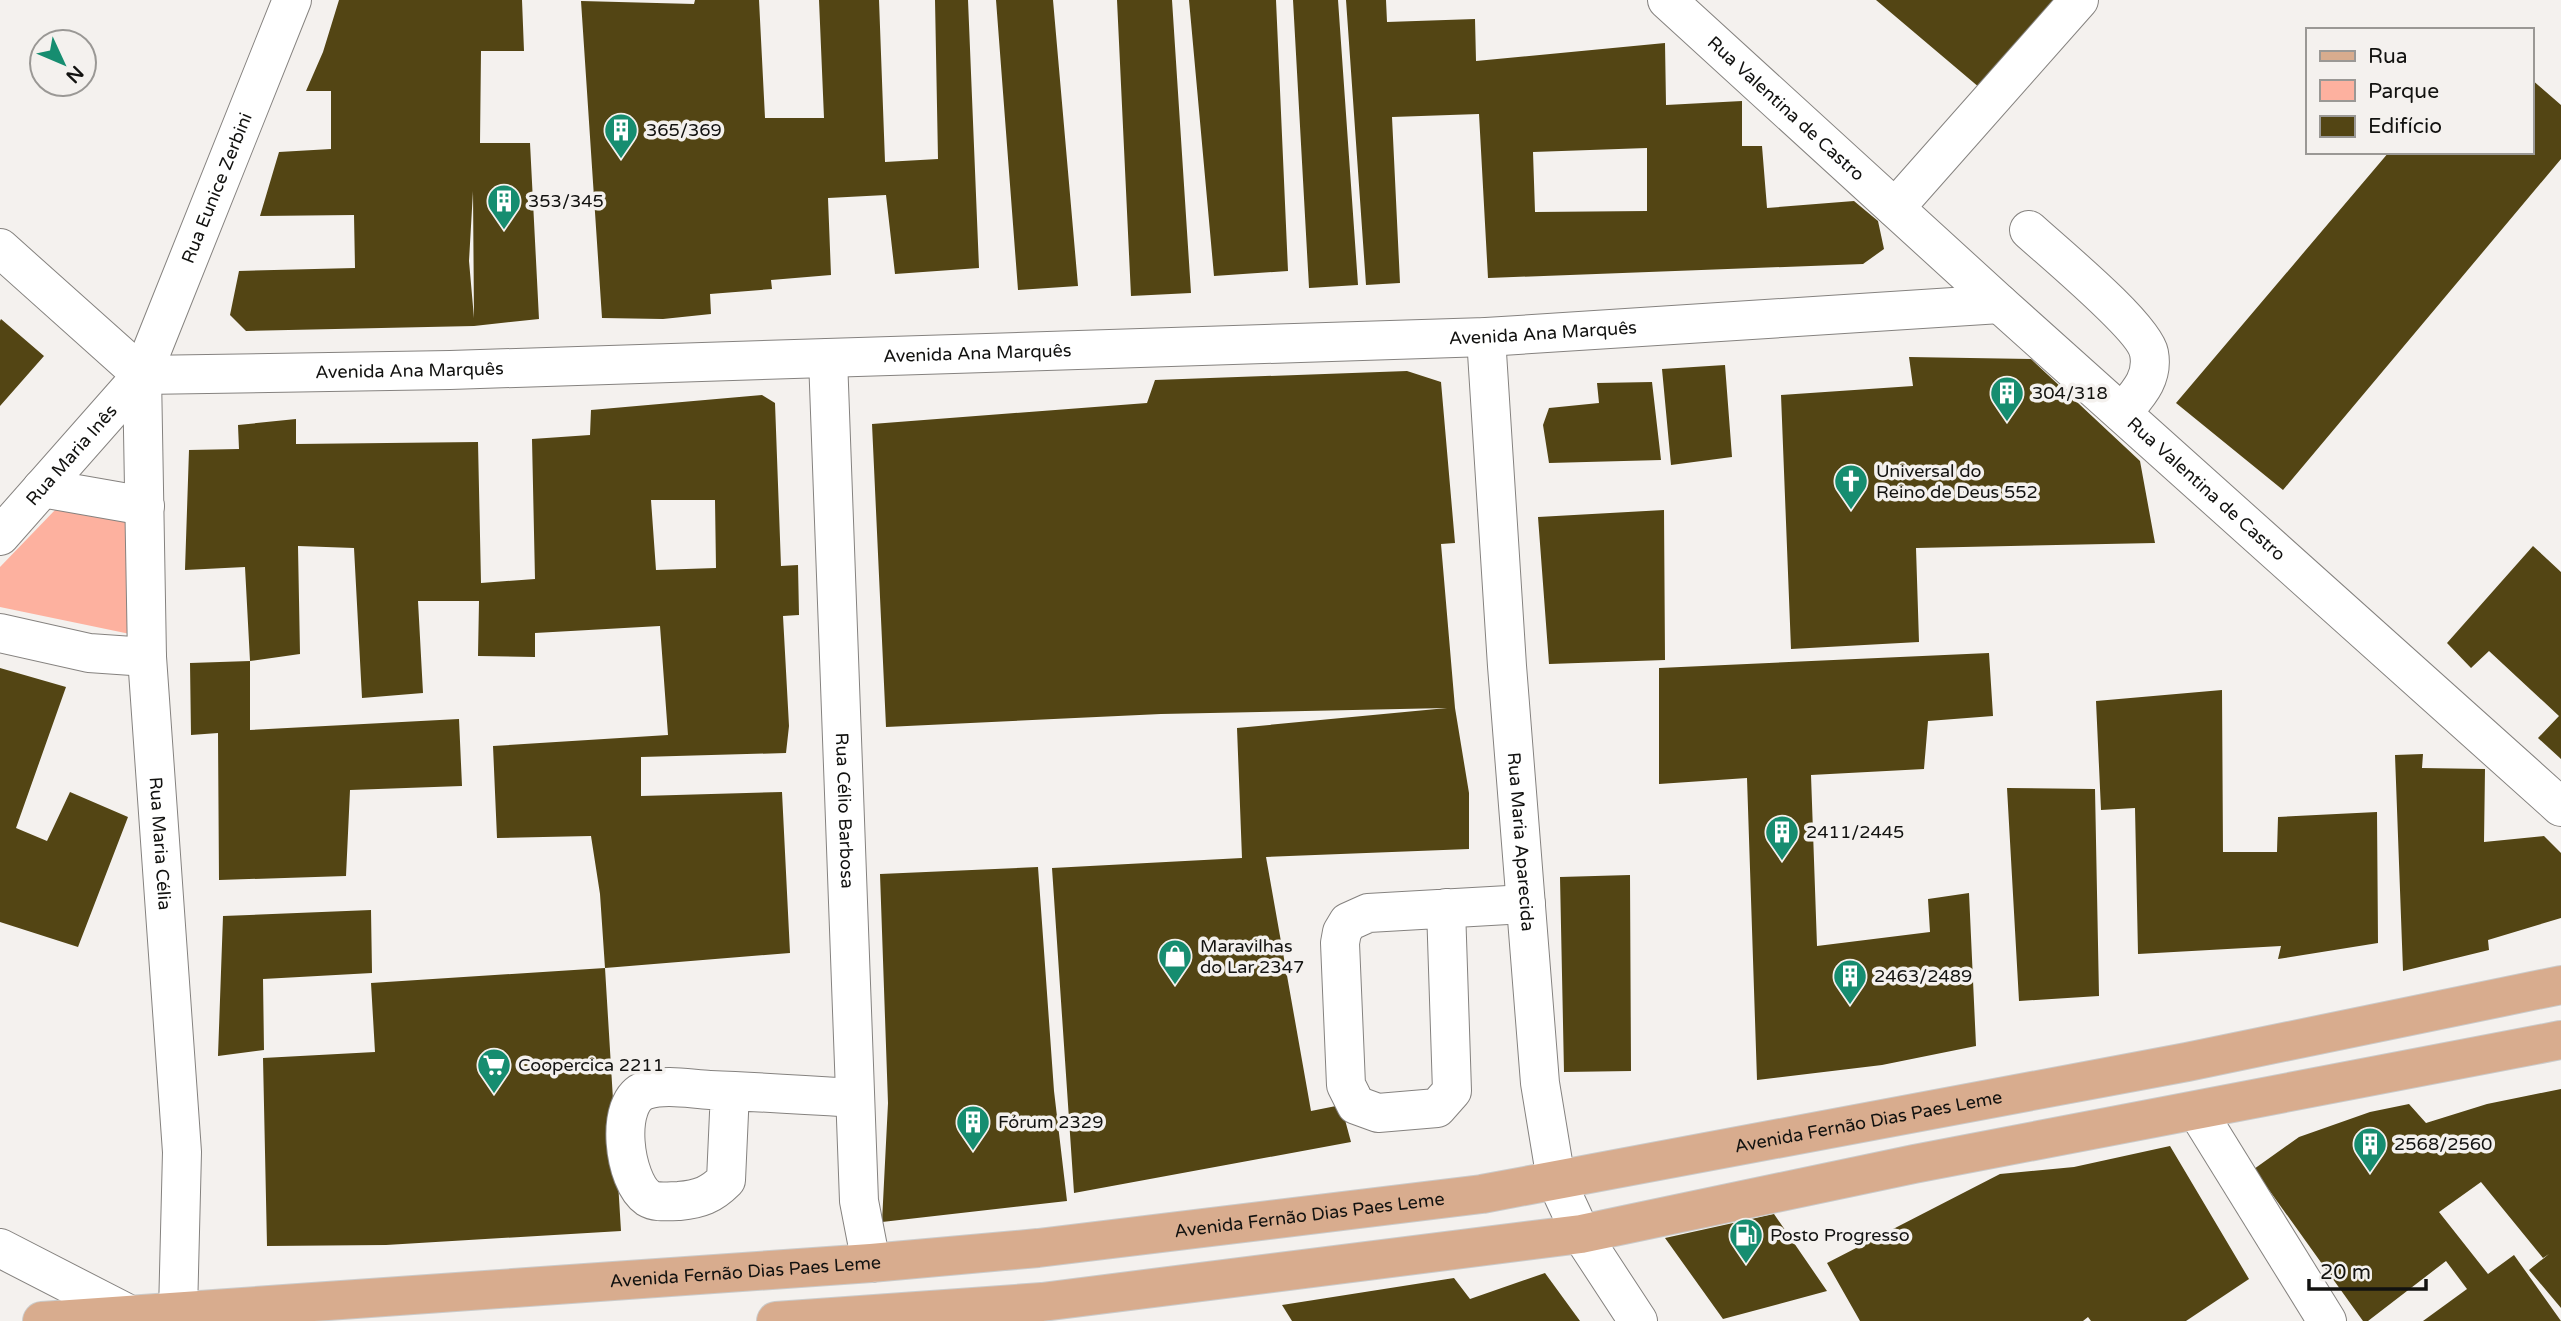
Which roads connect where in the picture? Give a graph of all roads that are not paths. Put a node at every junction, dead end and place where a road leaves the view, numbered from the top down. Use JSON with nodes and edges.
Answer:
{"nodes":[{"id":1,"x":292,"y":0,"type":"edge"},
{"id":2,"x":1667,"y":0,"type":"edge"},
{"id":3,"x":2079,"y":0,"type":"edge"},
{"id":4,"x":1895,"y":208,"type":"junction"},
{"id":5,"x":2029,"y":230,"type":"dead end"},
{"id":6,"x":0,"y":248,"type":"edge"},
{"id":7,"x":2000,"y":304,"type":"junction"},
{"id":8,"x":1486,"y":337,"type":"junction"},
{"id":9,"x":828,"y":358,"type":"junction"},
{"id":10,"x":142,"y":375,"type":"junction"},
{"id":11,"x":2122,"y":413,"type":"junction"},
{"id":12,"x":42,"y":488,"type":"junction"},
{"id":13,"x":145,"y":506,"type":"junction"},
{"id":14,"x":0,"y":536,"type":"edge"},
{"id":15,"x":0,"y":633,"type":"edge"},
{"id":16,"x":147,"y":657,"type":"junction"},
{"id":17,"x":2561,"y":807,"type":"edge"},
{"id":18,"x":1526,"y":904,"type":"junction"},
{"id":19,"x":1446,"y":908,"type":"junction"},
{"id":20,"x":2561,"y":985,"type":"edge"},
{"id":21,"x":2561,"y":1040,"type":"edge"},
{"id":22,"x":730,"y":1091,"type":"dead end"},
{"id":23,"x":855,"y":1098,"type":"junction"},
{"id":24,"x":2197,"y":1111,"type":"junction"},
{"id":25,"x":1556,"y":1180,"type":"junction"},
{"id":26,"x":1581,"y":1234,"type":"junction"},
{"id":27,"x":0,"y":1248,"type":"edge"},
{"id":28,"x":871,"y":1264,"type":"junction"},
{"id":29,"x":152,"y":1316,"type":"edge"},
{"id":30,"x":893,"y":1318,"type":"edge"},
{"id":31,"x":42,"y":1321,"type":"edge"},
{"id":32,"x":776,"y":1321,"type":"edge"},
{"id":33,"x":1638,"y":1321,"type":"edge"},
{"id":34,"x":2326,"y":1321,"type":"edge"}],
"edges":[{"from":1,"to":10,"type":"street","name":"Rua Eunice Zerbini"},
{"from":2,"to":4,"type":"street","name":"Rua Valentina de Castro"},
{"from":3,"to":4,"type":"street"},
{"from":4,"to":7,"type":"street","name":"Rua Valentina de Castro"},
{"from":5,"to":11,"type":"street"},
{"from":6,"to":10,"type":"street"},
{"from":7,"to":8,"type":"street","name":"Avenida Ana Marquês"},
{"from":7,"to":11,"type":"street","name":"Rua Valentina de Castro"},
{"from":8,"to":9,"type":"street","name":"Avenida Ana Marquês"},
{"from":8,"to":18,"type":"street","name":"Rua Maria Aparecida"},
{"from":9,"to":10,"type":"street","name":"Avenida Ana Marquês"},
{"from":9,"to":23,"type":"street","name":"Rua Célio Barbosa"},
{"from":10,"to":12,"type":"street","name":"Rua Maria Inês"},
{"from":10,"to":13,"type":"street","name":"Rua Maria Célia"},
{"from":11,"to":17,"type":"street","name":"Rua Valentina de Castro"},
{"from":12,"to":13,"type":"street"},
{"from":12,"to":14,"type":"street","name":"Rua Maria Inês"},
{"from":13,"to":16,"type":"street","name":"Rua Maria Célia"},
{"from":15,"to":16,"type":"street"},
{"from":16,"to":29,"type":"street","name":"Rua Maria Célia"},
{"from":18,"to":19,"type":"street"},
{"from":18,"to":25,"type":"street","name":"Rua Maria Aparecida"},
{"from":19,"to":19,"type":"street"},
{"from":20,"to":25,"type":"main road","name":"Avenida Fernão Dias Paes Leme"},
{"from":21,"to":24,"type":"main road"},
{"from":22,"to":23,"type":"street"},
{"from":23,"to":28,"type":"street","name":"Rua Célio Barbosa"},
{"from":24,"to":26,"type":"main road"},
{"from":24,"to":34,"type":"street"},
{"from":25,"to":26,"type":"street","name":"Rua Maria Aparecida"},
{"from":25,"to":28,"type":"main road","name":"Avenida Fernão Dias Paes Leme"},
{"from":26,"to":30,"type":"main road"},
{"from":26,"to":33,"type":"street","name":"Rua Maria Aparecida"},
{"from":27,"to":29,"type":"street"},
{"from":28,"to":29,"type":"main road","name":"Avenida Fernão Dias Paes Leme"},
{"from":29,"to":31,"type":"main road","name":"Avenida Fernão Dias Paes Leme"},
{"from":30,"to":32,"type":"main road"}]}
